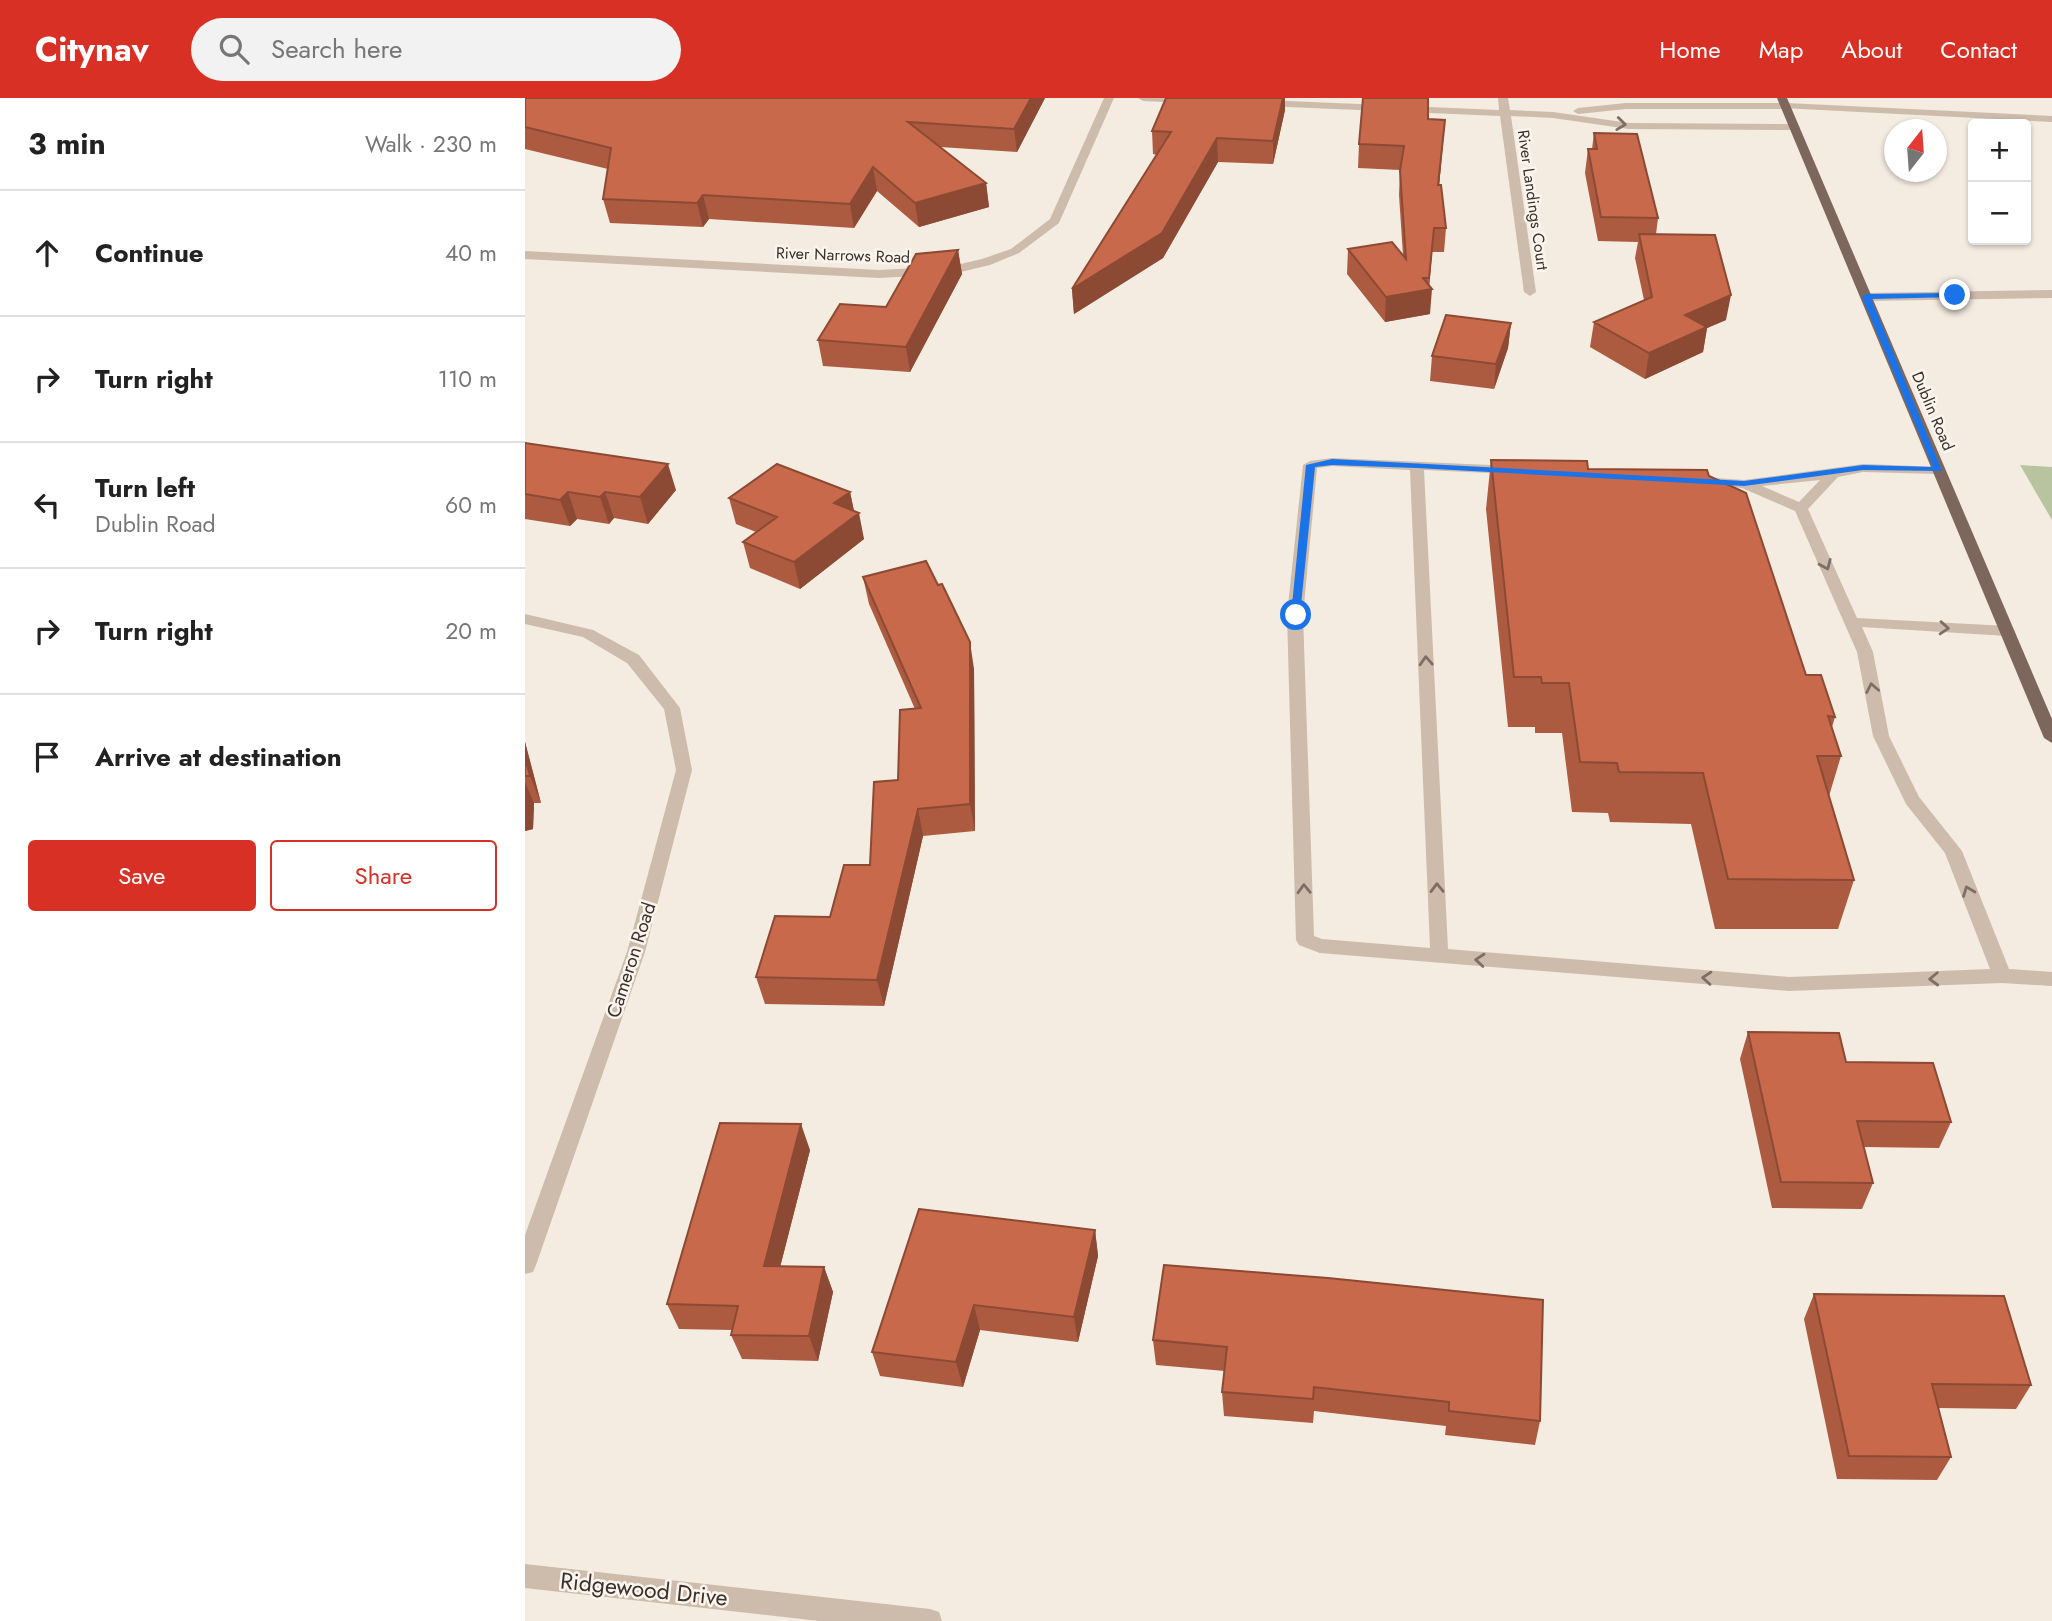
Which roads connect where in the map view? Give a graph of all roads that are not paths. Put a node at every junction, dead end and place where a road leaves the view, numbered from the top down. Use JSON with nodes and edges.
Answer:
{"nodes":[{"id":1,"x":1109,"y":98,"type":"edge"},
{"id":2,"x":1143,"y":98,"type":"edge"},
{"id":3,"x":1503,"y":98,"type":"edge"},
{"id":4,"x":1196,"y":100,"type":"edge"},
{"id":5,"x":1784,"y":102,"type":"edge"},
{"id":6,"x":1249,"y":103,"type":"edge"},
{"id":7,"x":1505,"y":113,"type":"junction"},
{"id":8,"x":1553,"y":115,"type":"junction"},
{"id":9,"x":2052,"y":119,"type":"edge"},
{"id":10,"x":1795,"y":127,"type":"junction"},
{"id":11,"x":525,"y":255,"type":"edge"},
{"id":12,"x":1530,"y":292,"type":"dead end"},
{"id":13,"x":2052,"y":294,"type":"edge"},
{"id":14,"x":1866,"y":297,"type":"junction"},
{"id":15,"x":1417,"y":465,"type":"junction"},
{"id":16,"x":1938,"y":470,"type":"junction"},
{"id":17,"x":1526,"y":471,"type":"edge"},
{"id":18,"x":1833,"y":474,"type":"junction"},
{"id":19,"x":1690,"y":481,"type":"edge"},
{"id":20,"x":1744,"y":484,"type":"junction"},
{"id":21,"x":1801,"y":508,"type":"junction"},
{"id":22,"x":525,"y":619,"type":"edge"},
{"id":23,"x":1851,"y":622,"type":"junction"},
{"id":24,"x":2007,"y":631,"type":"junction"},
{"id":25,"x":2052,"y":738,"type":"edge"},
{"id":26,"x":1439,"y":956,"type":"junction"},
{"id":27,"x":2002,"y":976,"type":"junction"},
{"id":28,"x":2052,"y":979,"type":"edge"},
{"id":29,"x":525,"y":1265,"type":"edge"},
{"id":30,"x":525,"y":1576,"type":"edge"},
{"id":31,"x":930,"y":1621,"type":"edge"}],
"edges":[{"from":1,"to":11,"type":"street","name":"River Narrows Road"},
{"from":2,"to":4,"type":"street"},
{"from":3,"to":7,"type":"street","name":"River Landings Court"},
{"from":5,"to":8,"type":"street"},
{"from":5,"to":9,"type":"street"},
{"from":5,"to":10,"type":"main road","name":"Dublin Road"},
{"from":6,"to":7,"type":"street"},
{"from":7,"to":8,"type":"street"},
{"from":7,"to":12,"type":"street","name":"River Landings Court"},
{"from":8,"to":10,"type":"street","one_way":true},
{"from":10,"to":14,"type":"main road","name":"Dublin Road"},
{"from":13,"to":14,"type":"street"},
{"from":14,"to":16,"type":"main road","name":"Dublin Road"},
{"from":15,"to":17,"type":"street"},
{"from":26,"to":15,"type":"street","one_way":true},
{"from":26,"to":15,"type":"street","one_way":true},
{"from":16,"to":18,"type":"street"},
{"from":16,"to":24,"type":"main road","name":"Dublin Road"},
{"from":18,"to":20,"type":"street"},
{"from":18,"to":21,"type":"street"},
{"from":19,"to":20,"type":"street"},
{"from":20,"to":21,"type":"street"},
{"from":21,"to":23,"type":"street","one_way":true},
{"from":22,"to":29,"type":"street","name":"Cameron Road"},
{"from":23,"to":24,"type":"street","one_way":true},
{"from":27,"to":23,"type":"street","one_way":true},
{"from":24,"to":25,"type":"main road","name":"Dublin Road"},
{"from":27,"to":26,"type":"street","one_way":true},
{"from":27,"to":28,"type":"street"},
{"from":30,"to":31,"type":"street","name":"Ridgewood Drive"}]}
